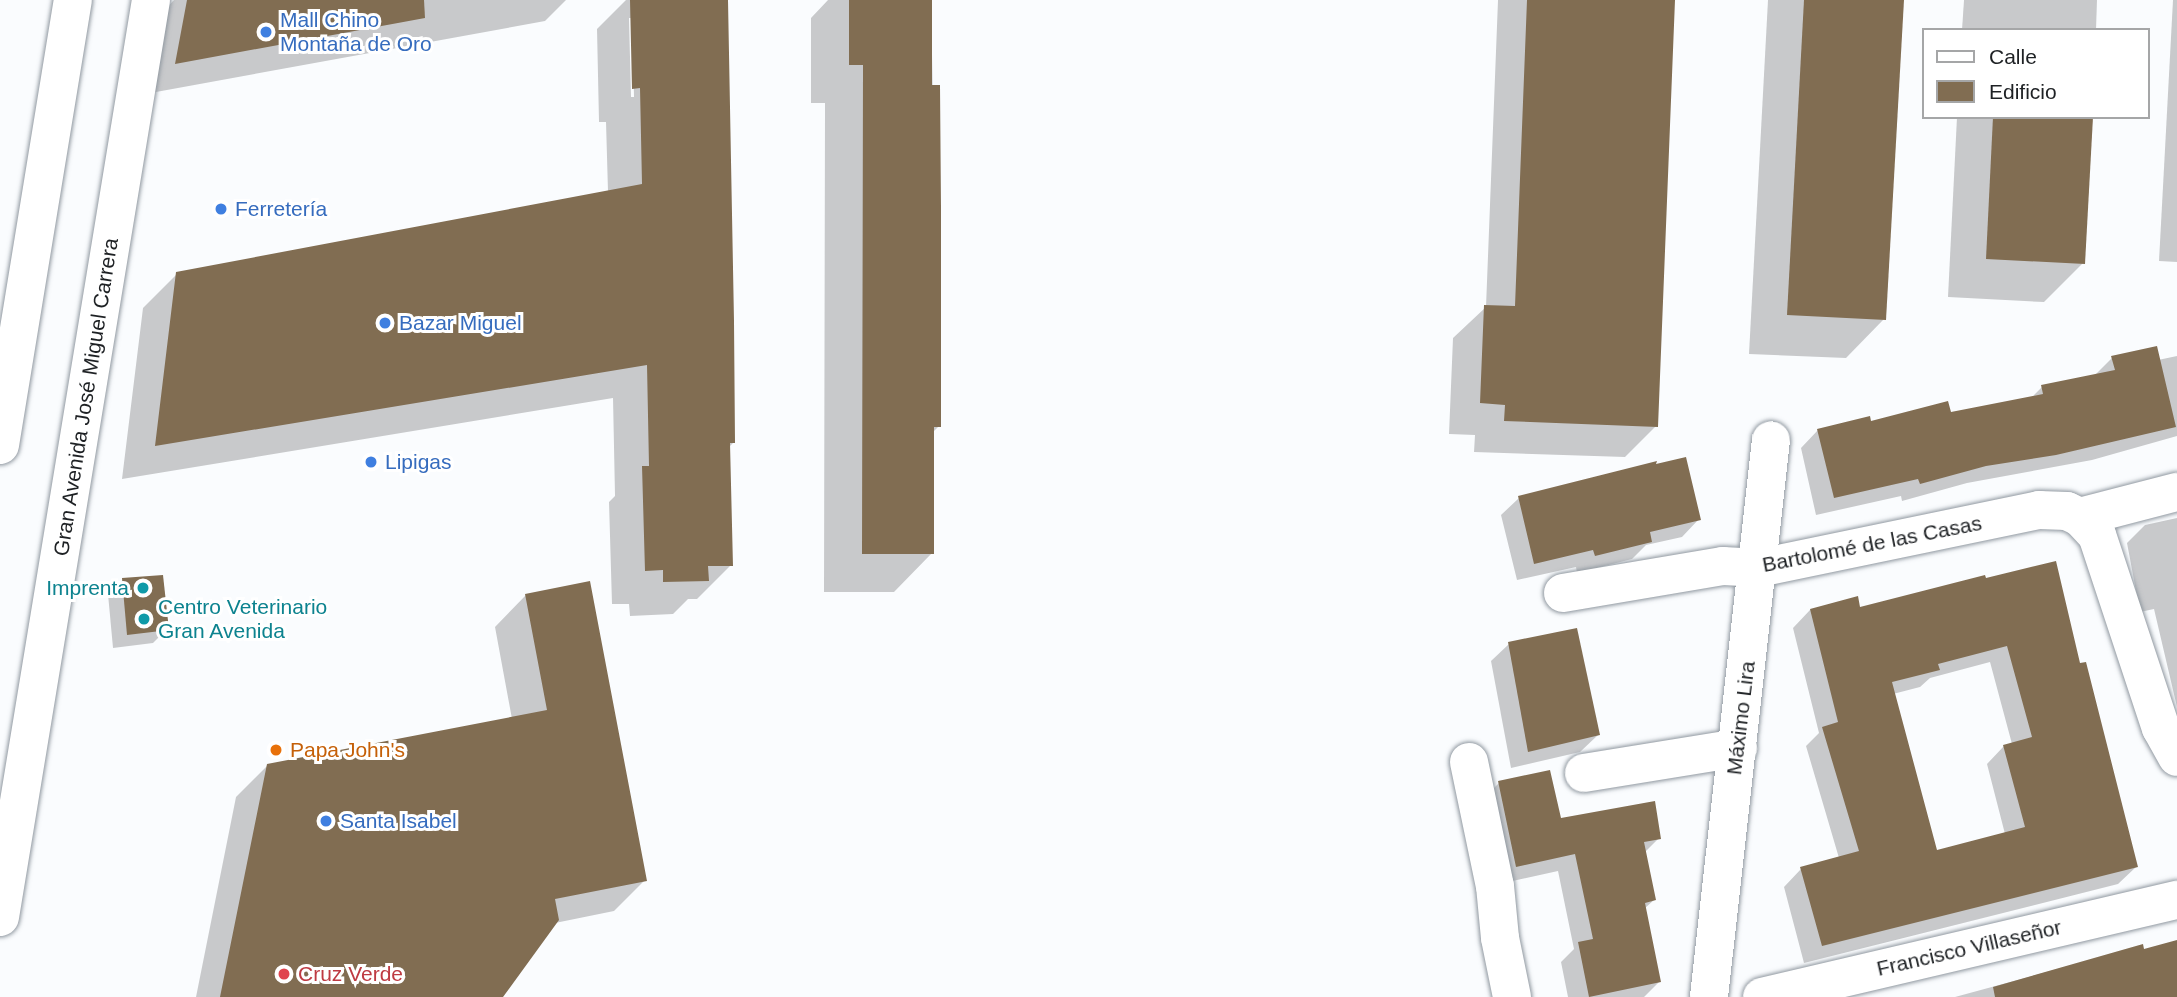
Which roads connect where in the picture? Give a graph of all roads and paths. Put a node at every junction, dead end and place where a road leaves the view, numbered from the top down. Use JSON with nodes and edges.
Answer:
{"nodes":[{"id":1,"x":73,"y":0,"type":"edge"},
{"id":2,"x":151,"y":0,"type":"edge"},
{"id":3,"x":1771,"y":440,"type":"dead end"},
{"id":4,"x":0,"y":446,"type":"edge"},
{"id":5,"x":2177,"y":492,"type":"edge"},
{"id":6,"x":2080,"y":517,"type":"junction"},
{"id":7,"x":1759,"y":568,"type":"junction"},
{"id":8,"x":1563,"y":593,"type":"dead end"},
{"id":9,"x":1738,"y":748,"type":"junction"},
{"id":10,"x":2177,"y":757,"type":"edge"},
{"id":11,"x":1469,"y":762,"type":"dead end"},
{"id":12,"x":1584,"y":773,"type":"dead end"},
{"id":13,"x":2177,"y":900,"type":"edge"},
{"id":14,"x":0,"y":917,"type":"edge"},
{"id":15,"x":1513,"y":997,"type":"edge"},
{"id":16,"x":1709,"y":997,"type":"edge"},
{"id":17,"x":1762,"y":997,"type":"edge"}],
"edges":[{"from":1,"to":4,"type":"street"},
{"from":2,"to":14,"type":"street","name":"Gran Avenida José Miguel Carrera"},
{"from":3,"to":7,"type":"street","name":"Máximo Lira"},
{"from":5,"to":6,"type":"street","name":"Bartolomé de las Casas"},
{"from":6,"to":7,"type":"street","name":"Bartolomé de las Casas"},
{"from":6,"to":10,"type":"street"},
{"from":7,"to":8,"type":"street","name":"Bartolomé de las Casas"},
{"from":7,"to":9,"type":"street","name":"Máximo Lira"},
{"from":9,"to":12,"type":"street"},
{"from":9,"to":16,"type":"street","name":"Máximo Lira"},
{"from":11,"to":15,"type":"street"},
{"from":13,"to":17,"type":"street","name":"Francisco Villaseñor"}]}
